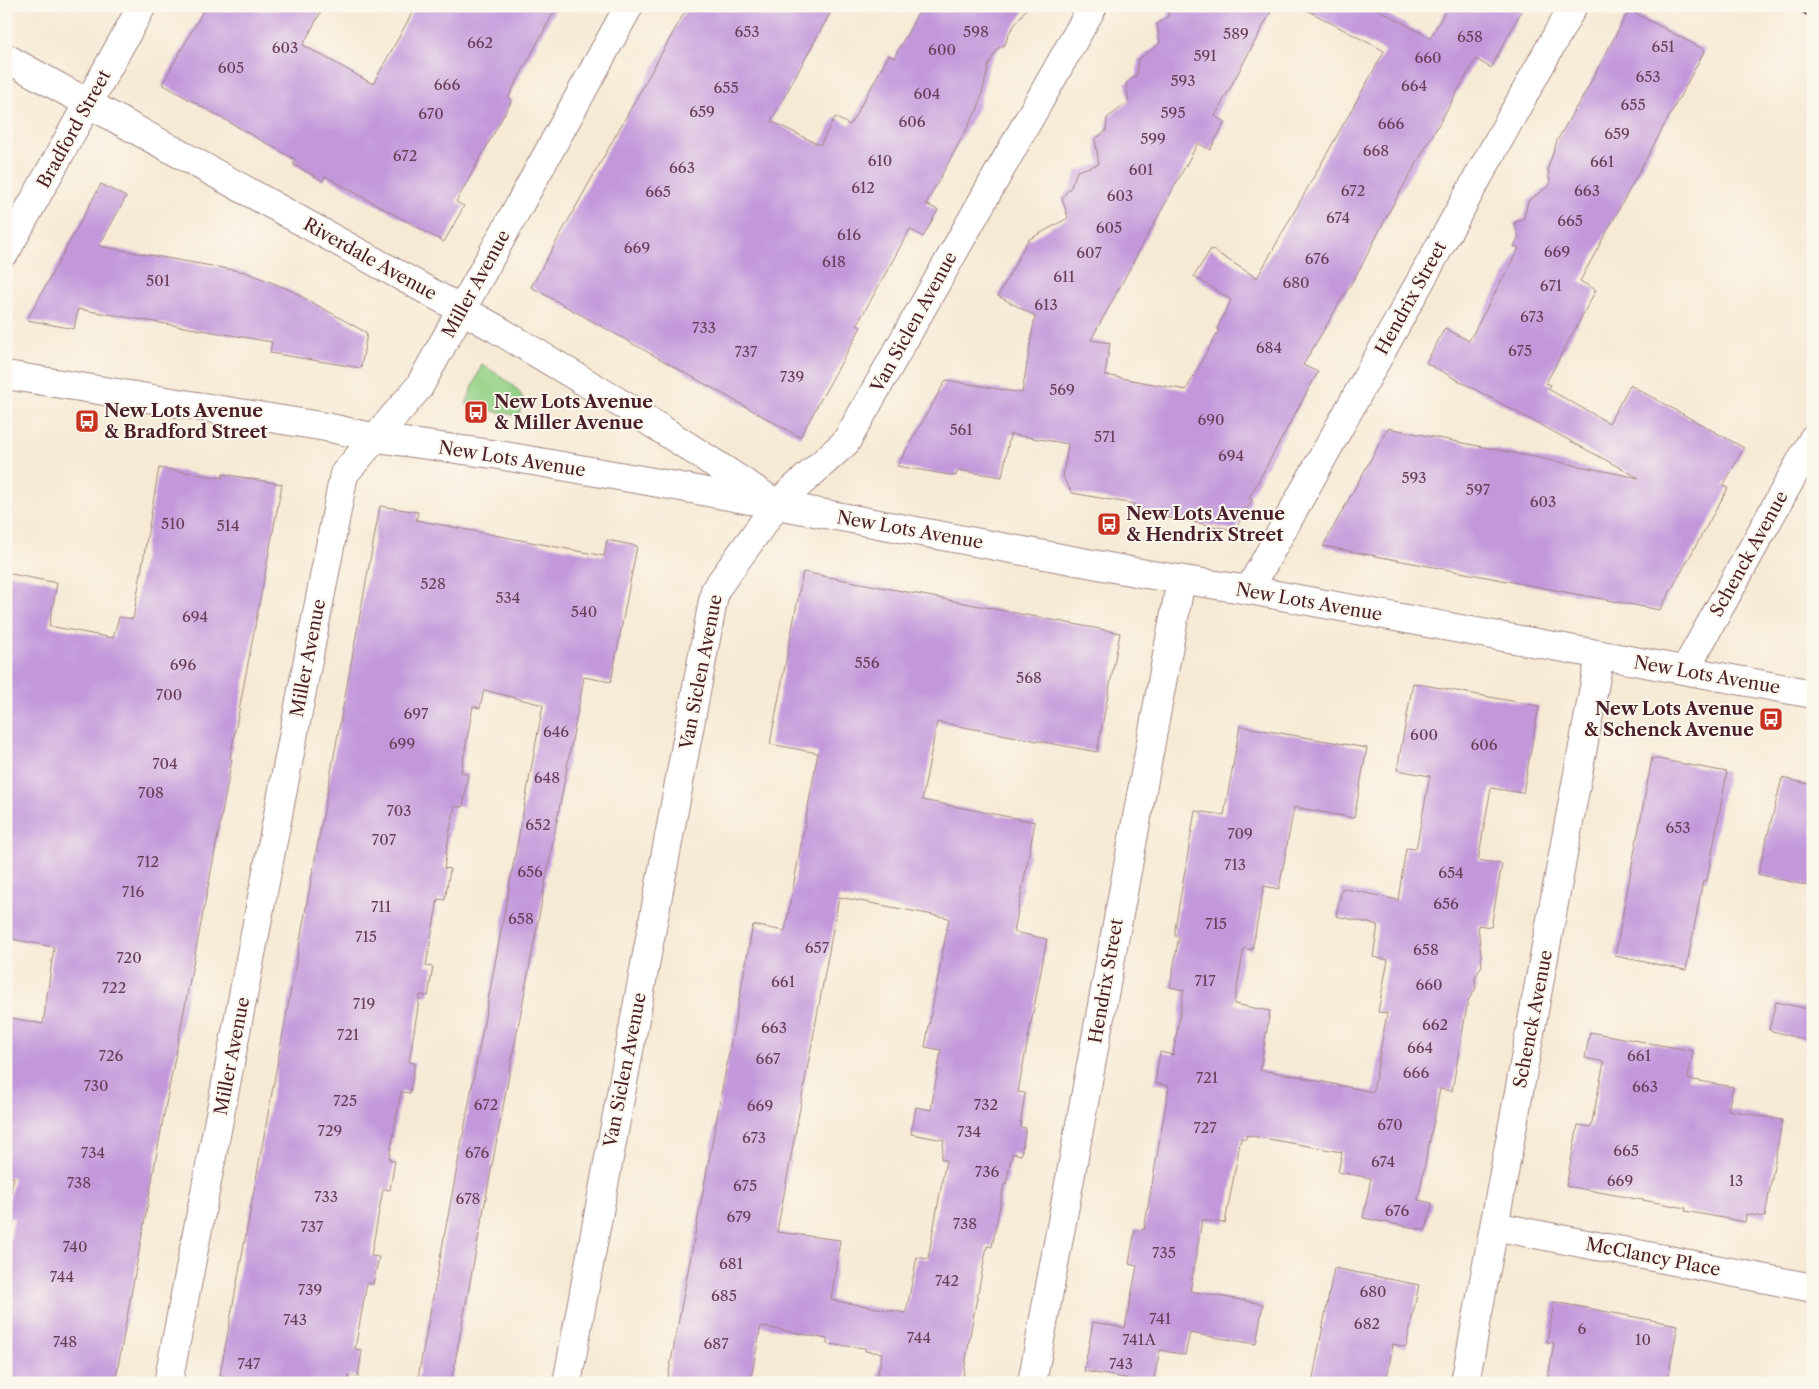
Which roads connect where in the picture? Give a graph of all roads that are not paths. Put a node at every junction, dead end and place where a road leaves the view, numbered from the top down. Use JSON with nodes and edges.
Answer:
{"nodes":[{"id":1,"x":142,"y":6,"type":"edge"},
{"id":2,"x":629,"y":6,"type":"edge"},
{"id":3,"x":1093,"y":6,"type":"edge"},
{"id":4,"x":1573,"y":6,"type":"edge"},
{"id":5,"x":6,"y":58,"type":"edge"},
{"id":6,"x":89,"y":103,"type":"junction"},
{"id":7,"x":6,"y":251,"type":"edge"},
{"id":8,"x":462,"y":310,"type":"junction"},
{"id":9,"x":6,"y":375,"type":"edge"},
{"id":10,"x":376,"y":438,"type":"junction"},
{"id":11,"x":1813,"y":439,"type":"edge"},
{"id":12,"x":777,"y":504,"type":"junction"},
{"id":13,"x":1180,"y":580,"type":"junction"},
{"id":14,"x":1249,"y":590,"type":"junction"},
{"id":15,"x":1600,"y":655,"type":"junction"},
{"id":16,"x":1685,"y":670,"type":"junction"},
{"id":17,"x":1813,"y":694,"type":"edge"},
{"id":18,"x":1494,"y":1226,"type":"junction"},
{"id":19,"x":1813,"y":1288,"type":"edge"},
{"id":20,"x":168,"y":1383,"type":"edge"},
{"id":21,"x":567,"y":1383,"type":"edge"},
{"id":22,"x":1032,"y":1383,"type":"edge"},
{"id":23,"x":1465,"y":1383,"type":"edge"}],
"edges":[{"from":1,"to":6,"type":"street","name":"Bradford Street"},
{"from":2,"to":8,"type":"street","name":"Miller Avenue"},
{"from":3,"to":12,"type":"street","name":"Van Siclen Avenue"},
{"from":4,"to":14,"type":"street","name":"Hendrix Street"},
{"from":5,"to":6,"type":"street","name":"Riverdale Avenue"},
{"from":6,"to":7,"type":"street","name":"Bradford Street"},
{"from":6,"to":8,"type":"street","name":"Riverdale Avenue"},
{"from":8,"to":10,"type":"street","name":"Miller Avenue"},
{"from":8,"to":12,"type":"street","name":"Riverdale Avenue"},
{"from":9,"to":10,"type":"street","name":"New Lots Avenue"},
{"from":10,"to":12,"type":"street","name":"New Lots Avenue"},
{"from":10,"to":20,"type":"street","name":"Miller Avenue"},
{"from":11,"to":16,"type":"street","name":"Schenck Avenue"},
{"from":12,"to":13,"type":"street","name":"New Lots Avenue"},
{"from":12,"to":21,"type":"street","name":"Van Siclen Avenue"},
{"from":13,"to":14,"type":"street","name":"New Lots Avenue"},
{"from":13,"to":22,"type":"street","name":"Hendrix Street"},
{"from":14,"to":15,"type":"street","name":"New Lots Avenue"},
{"from":15,"to":16,"type":"street","name":"New Lots Avenue"},
{"from":15,"to":18,"type":"street","name":"Schenck Avenue"},
{"from":16,"to":17,"type":"street","name":"New Lots Avenue"},
{"from":18,"to":19,"type":"street","name":"McClancy Place"},
{"from":18,"to":23,"type":"street","name":"Schenck Avenue"}]}
